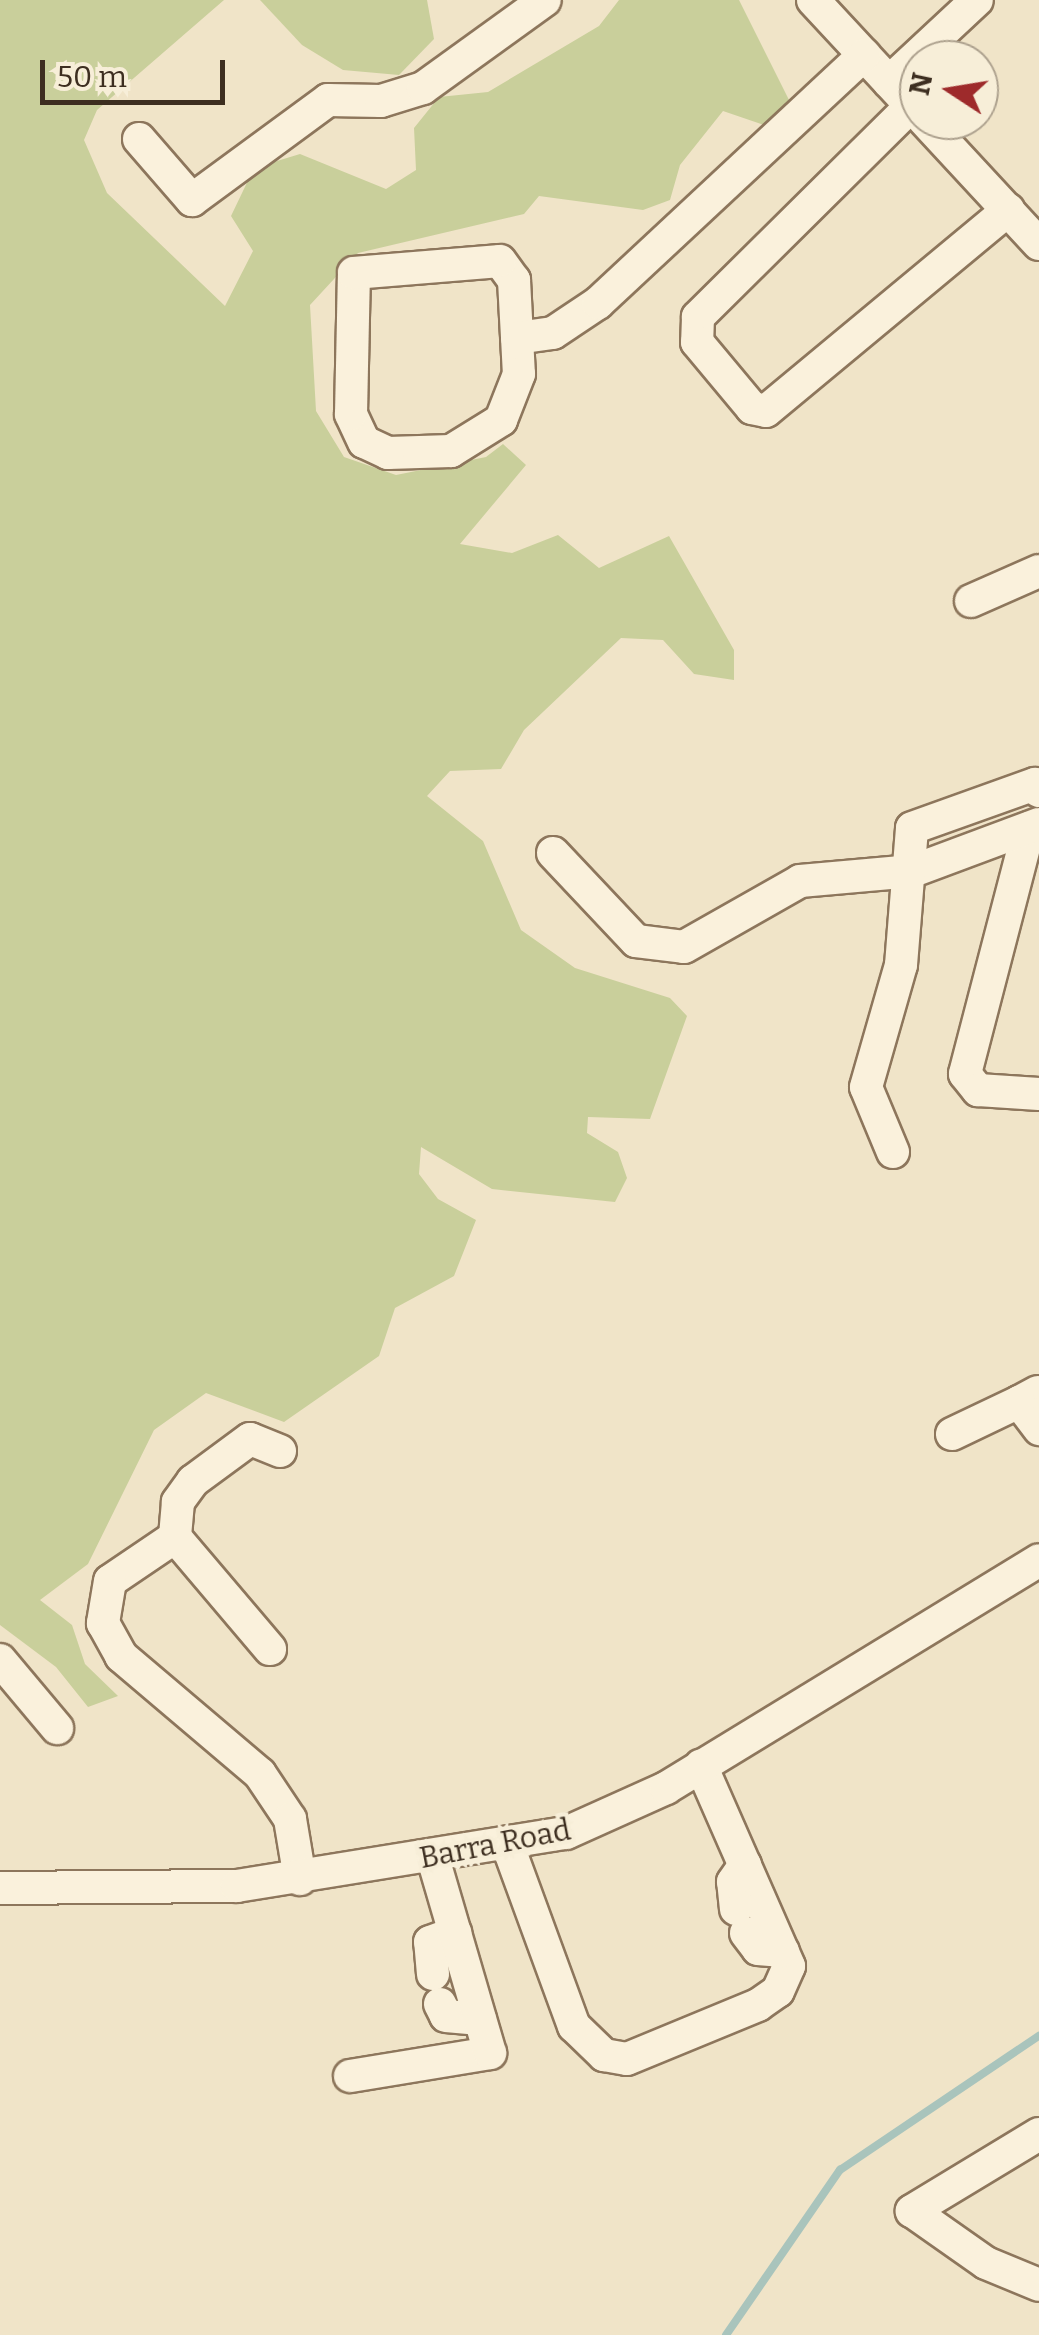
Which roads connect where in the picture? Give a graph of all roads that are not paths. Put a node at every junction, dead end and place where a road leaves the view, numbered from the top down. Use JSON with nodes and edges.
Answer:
{"nodes":[{"id":1,"x":544,"y":0,"type":"edge"},
{"id":2,"x":813,"y":0,"type":"edge"},
{"id":3,"x":977,"y":0,"type":"edge"},
{"id":4,"x":952,"y":40,"type":"edge"},
{"id":5,"x":864,"y":55,"type":"junction"},
{"id":6,"x":899,"y":92,"type":"edge"},
{"id":7,"x":899,"y":117,"type":"edge"},
{"id":8,"x":139,"y":139,"type":"dead end"},
{"id":9,"x":943,"y":140,"type":"edge"},
{"id":10,"x":1008,"y":210,"type":"junction"},
{"id":11,"x":1039,"y":244,"type":"edge"},
{"id":12,"x":517,"y":338,"type":"junction"},
{"id":13,"x":1039,"y":572,"type":"edge"},
{"id":14,"x":971,"y":601,"type":"dead end"},
{"id":15,"x":1039,"y":791,"type":"edge"},
{"id":16,"x":1034,"y":826,"type":"edge"},
{"id":17,"x":553,"y":853,"type":"dead end"},
{"id":18,"x":913,"y":870,"type":"junction"},
{"id":19,"x":1039,"y":1094,"type":"edge"},
{"id":20,"x":893,"y":1152,"type":"dead end"},
{"id":21,"x":1029,"y":1397,"type":"edge"},
{"id":22,"x":1039,"y":1429,"type":"edge"},
{"id":23,"x":952,"y":1434,"type":"dead end"},
{"id":24,"x":280,"y":1451,"type":"dead end"},
{"id":25,"x":174,"y":1536,"type":"junction"},
{"id":26,"x":1039,"y":1560,"type":"edge"},
{"id":27,"x":270,"y":1649,"type":"dead end"},
{"id":28,"x":0,"y":1660,"type":"edge"},
{"id":29,"x":57,"y":1728,"type":"dead end"},
{"id":30,"x":701,"y":1766,"type":"junction"},
{"id":31,"x":508,"y":1846,"type":"junction"},
{"id":32,"x":433,"y":1858,"type":"junction"},
{"id":33,"x":744,"y":1865,"type":"junction"},
{"id":34,"x":300,"y":1878,"type":"junction"},
{"id":35,"x":0,"y":1888,"type":"edge"},
{"id":36,"x":455,"y":1933,"type":"junction"},
{"id":37,"x":783,"y":1951,"type":"junction"},
{"id":38,"x":480,"y":2019,"type":"junction"},
{"id":39,"x":350,"y":2076,"type":"dead end"},
{"id":40,"x":1039,"y":2134,"type":"edge"},
{"id":41,"x":1039,"y":2285,"type":"edge"}],
"edges":[{"from":1,"to":8,"type":"street"},
{"from":2,"to":5,"type":"street"},
{"from":3,"to":4,"type":"street"},
{"from":5,"to":6,"type":"street"},
{"from":5,"to":12,"type":"street"},
{"from":7,"to":10,"type":"street"},
{"from":9,"to":10,"type":"street"},
{"from":10,"to":11,"type":"street"},
{"from":12,"to":12,"type":"street"},
{"from":13,"to":14,"type":"street"},
{"from":15,"to":18,"type":"street"},
{"from":16,"to":18,"type":"street"},
{"from":16,"to":19,"type":"street"},
{"from":17,"to":18,"type":"street"},
{"from":18,"to":20,"type":"street"},
{"from":21,"to":22,"type":"street"},
{"from":21,"to":23,"type":"street"},
{"from":24,"to":25,"type":"street"},
{"from":25,"to":27,"type":"street"},
{"from":25,"to":34,"type":"street"},
{"from":26,"to":30,"type":"street","name":"Barra Road"},
{"from":28,"to":29,"type":"street"},
{"from":30,"to":31,"type":"street","name":"Barra Road"},
{"from":30,"to":33,"type":"street"},
{"from":31,"to":32,"type":"street","name":"Barra Road"},
{"from":31,"to":37,"type":"street"},
{"from":32,"to":34,"type":"street","name":"Barra Road"},
{"from":32,"to":36,"type":"street"},
{"from":33,"to":37,"type":"street"},
{"from":33,"to":37,"type":"street"},
{"from":34,"to":35,"type":"street","name":"Barra Road"},
{"from":36,"to":38,"type":"street"},
{"from":36,"to":38,"type":"street"},
{"from":38,"to":39,"type":"street"},
{"from":40,"to":41,"type":"street"}]}
